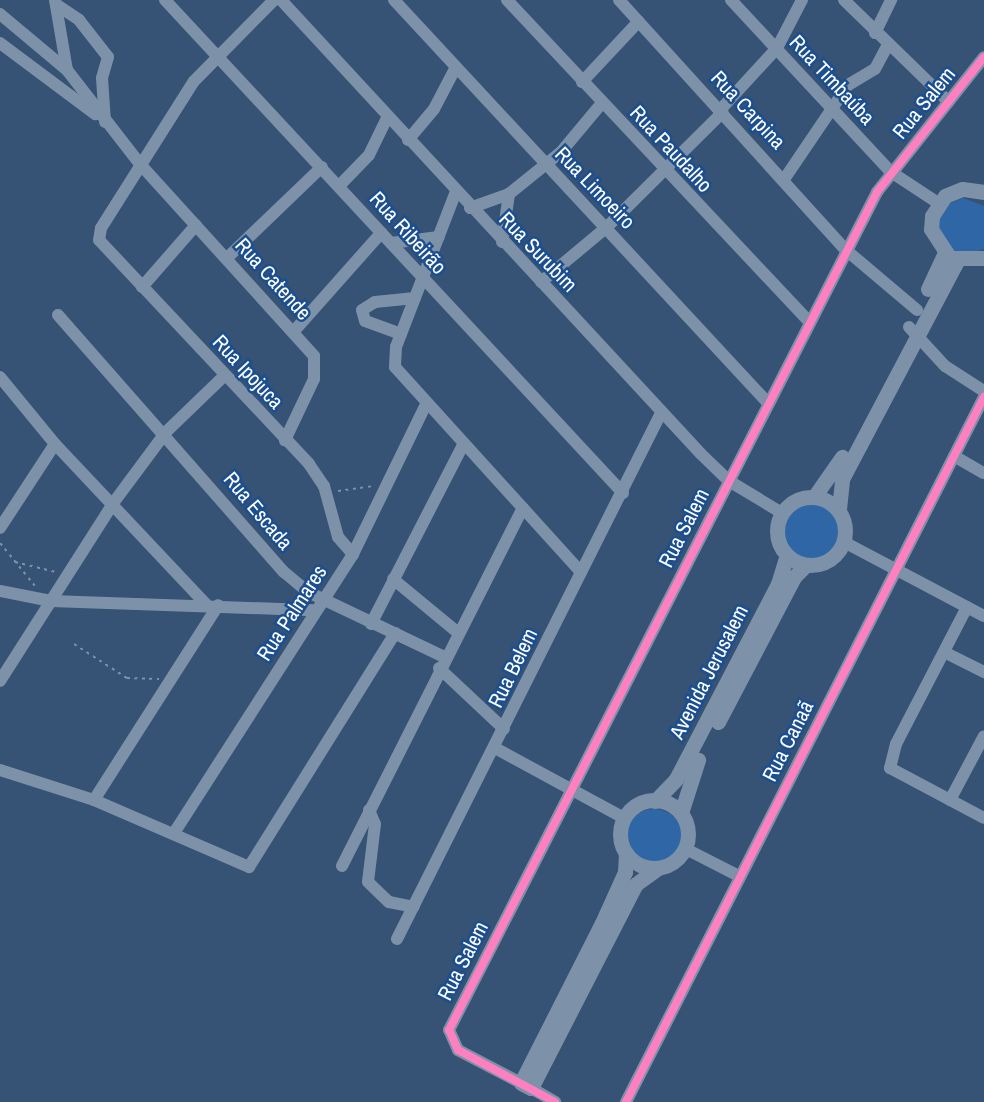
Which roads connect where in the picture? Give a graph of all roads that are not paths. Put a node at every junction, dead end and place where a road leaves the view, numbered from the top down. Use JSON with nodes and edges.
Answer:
{"nodes":[{"id":1,"x":165,"y":0,"type":"edge"},
{"id":2,"x":274,"y":0,"type":"edge"},
{"id":3,"x":282,"y":0,"type":"edge"},
{"id":4,"x":394,"y":0,"type":"edge"},
{"id":5,"x":507,"y":0,"type":"edge"},
{"id":6,"x":619,"y":0,"type":"edge"},
{"id":7,"x":731,"y":0,"type":"edge"},
{"id":8,"x":802,"y":0,"type":"edge"},
{"id":9,"x":844,"y":0,"type":"edge"},
{"id":10,"x":891,"y":0,"type":"edge"},
{"id":11,"x":56,"y":2,"type":"edge"},
{"id":12,"x":0,"y":14,"type":"edge"},
{"id":13,"x":639,"y":21,"type":"junction"},
{"id":14,"x":875,"y":33,"type":"junction"},
{"id":15,"x":0,"y":43,"type":"edge"},
{"id":16,"x":888,"y":45,"type":"junction"},
{"id":17,"x":777,"y":48,"type":"junction"},
{"id":18,"x":218,"y":53,"type":"junction"},
{"id":19,"x":984,"y":57,"type":"edge"},
{"id":20,"x":456,"y":67,"type":"junction"},
{"id":21,"x":67,"y":70,"type":"junction"},
{"id":22,"x":582,"y":82,"type":"junction"},
{"id":23,"x":948,"y":102,"type":"junction"},
{"id":24,"x":602,"y":103,"type":"junction"},
{"id":25,"x":831,"y":109,"type":"junction"},
{"id":26,"x":722,"y":111,"type":"junction"},
{"id":27,"x":387,"y":118,"type":"junction"},
{"id":28,"x":105,"y":122,"type":"junction"},
{"id":29,"x":408,"y":140,"type":"junction"},
{"id":30,"x":140,"y":164,"type":"junction"},
{"id":31,"x":544,"y":165,"type":"junction"},
{"id":32,"x":322,"y":167,"type":"junction"},
{"id":33,"x":664,"y":171,"type":"junction"},
{"id":34,"x":891,"y":172,"type":"junction"},
{"id":35,"x":785,"y":178,"type":"junction"},
{"id":36,"x":984,"y":179,"type":"edge"},
{"id":37,"x":339,"y":186,"type":"junction"},
{"id":38,"x":962,"y":189,"type":"junction"},
{"id":39,"x":984,"y":192,"type":"edge"},
{"id":40,"x":455,"y":194,"type":"junction"},
{"id":41,"x":509,"y":194,"type":"junction"},
{"id":42,"x":938,"y":203,"type":"junction"},
{"id":43,"x":470,"y":208,"type":"junction"},
{"id":44,"x":196,"y":225,"type":"junction"},
{"id":45,"x":607,"y":227,"type":"junction"},
{"id":46,"x":381,"y":233,"type":"junction"},
{"id":47,"x":439,"y":237,"type":"junction"},
{"id":48,"x":502,"y":242,"type":"junction"},
{"id":49,"x":391,"y":243,"type":"junction"},
{"id":50,"x":846,"y":250,"type":"junction"},
{"id":51,"x":228,"y":257,"type":"junction"},
{"id":52,"x":951,"y":257,"type":"junction"},
{"id":53,"x":984,"y":258,"type":"edge"},
{"id":54,"x":423,"y":279,"type":"junction"},
{"id":55,"x":541,"y":282,"type":"junction"},
{"id":56,"x":142,"y":287,"type":"junction"},
{"id":57,"x":415,"y":298,"type":"junction"},
{"id":58,"x":917,"y":310,"type":"junction"},
{"id":59,"x":58,"y":315,"type":"dead end"},
{"id":60,"x":809,"y":322,"type":"junction"},
{"id":61,"x":295,"y":330,"type":"junction"},
{"id":62,"x":912,"y":332,"type":"junction"},
{"id":63,"x":401,"y":334,"type":"junction"},
{"id":64,"x":224,"y":376,"type":"junction"},
{"id":65,"x":0,"y":378,"type":"edge"},
{"id":66,"x":984,"y":392,"type":"edge"},
{"id":67,"x":984,"y":397,"type":"edge"},
{"id":68,"x":768,"y":403,"type":"junction"},
{"id":69,"x":426,"y":404,"type":"junction"},
{"id":70,"x":661,"y":413,"type":"junction"},
{"id":71,"x":862,"y":428,"type":"junction"},
{"id":72,"x":166,"y":432,"type":"junction"},
{"id":73,"x":285,"y":440,"type":"junction"},
{"id":74,"x":55,"y":444,"type":"junction"},
{"id":75,"x":463,"y":445,"type":"junction"},
{"id":76,"x":954,"y":456,"type":"junction"},
{"id":77,"x":984,"y":472,"type":"edge"},
{"id":78,"x":729,"y":481,"type":"junction"},
{"id":79,"x":623,"y":493,"type":"junction"},
{"id":80,"x":814,"y":497,"type":"junction"},
{"id":81,"x":114,"y":502,"type":"junction"},
{"id":82,"x":523,"y":508,"type":"junction"},
{"id":83,"x":839,"y":509,"type":"junction"},
{"id":84,"x":782,"y":513,"type":"junction"},
{"id":85,"x":0,"y":528,"type":"edge"},
{"id":86,"x":844,"y":542,"type":"junction"},
{"id":87,"x":353,"y":554,"type":"junction"},
{"id":88,"x":787,"y":555,"type":"junction"},
{"id":89,"x":807,"y":565,"type":"junction"},
{"id":90,"x":896,"y":568,"type":"junction"},
{"id":91,"x":581,"y":572,"type":"junction"},
{"id":92,"x":393,"y":579,"type":"junction"},
{"id":93,"x":0,"y":591,"type":"edge"},
{"id":94,"x":327,"y":598,"type":"junction"},
{"id":95,"x":49,"y":600,"type":"junction"},
{"id":96,"x":212,"y":604,"type":"junction"},
{"id":97,"x":967,"y":607,"type":"junction"},
{"id":98,"x":313,"y":610,"type":"junction"},
{"id":99,"x":983,"y":612,"type":"edge"},
{"id":100,"x":370,"y":624,"type":"junction"},
{"id":101,"x":458,"y":632,"type":"junction"},
{"id":102,"x":395,"y":633,"type":"junction"},
{"id":103,"x":758,"y":634,"type":"junction"},
{"id":104,"x":944,"y":652,"type":"junction"},
{"id":105,"x":442,"y":663,"type":"junction"},
{"id":106,"x":984,"y":672,"type":"edge"},
{"id":107,"x":0,"y":681,"type":"edge"},
{"id":108,"x":504,"y":729,"type":"junction"},
{"id":109,"x":708,"y":731,"type":"junction"},
{"id":110,"x":984,"y":736,"type":"edge"},
{"id":111,"x":495,"y":748,"type":"junction"},
{"id":112,"x":0,"y":770,"type":"edge"},
{"id":113,"x":570,"y":788,"type":"junction"},
{"id":114,"x":94,"y":800,"type":"junction"},
{"id":115,"x":950,"y":800,"type":"junction"},
{"id":116,"x":656,"y":801,"type":"junction"},
{"id":117,"x":369,"y":810,"type":"junction"},
{"id":118,"x":681,"y":813,"type":"junction"},
{"id":119,"x":624,"y":818,"type":"junction"},
{"id":120,"x":984,"y":818,"type":"edge"},
{"id":121,"x":174,"y":833,"type":"junction"},
{"id":122,"x":686,"y":849,"type":"junction"},
{"id":123,"x":626,"y":853,"type":"junction"},
{"id":124,"x":342,"y":866,"type":"dead end"},
{"id":125,"x":658,"y":868,"type":"junction"},
{"id":126,"x":739,"y":876,"type":"junction"},
{"id":127,"x":414,"y":907,"type":"junction"},
{"id":128,"x":397,"y":939,"type":"dead end"},
{"id":129,"x":526,"y":1086,"type":"junction"},
{"id":130,"x":555,"y":1102,"type":"edge"},
{"id":131,"x":626,"y":1102,"type":"edge"}],
"edges":[{"from":1,"to":18,"type":"street","name":"Rua Ribeirão"},
{"from":2,"to":18,"type":"street"},
{"from":3,"to":27,"type":"street","name":"Rua Surubim"},
{"from":4,"to":20,"type":"street","name":"Rua Limoeiro"},
{"from":5,"to":22,"type":"street","name":"Rua Paudalho"},
{"from":6,"to":13,"type":"street","name":"Rua Carpina"},
{"from":7,"to":17,"type":"street","name":"Rua Timbaúba"},
{"from":8,"to":17,"type":"street"},
{"from":9,"to":14,"type":"street"},
{"from":10,"to":14,"type":"street"},
{"from":11,"to":21,"type":"street"},
{"from":11,"to":28,"type":"street"},
{"from":12,"to":21,"type":"street"},
{"from":13,"to":22,"type":"street"},
{"from":13,"to":26,"type":"street","name":"Rua Carpina"},
{"from":14,"to":16,"type":"street"},
{"from":15,"to":28,"type":"street"},
{"from":16,"to":23,"type":"street"},
{"from":16,"to":25,"type":"street"},
{"from":17,"to":25,"type":"street","name":"Rua Timbaúba"},
{"from":17,"to":26,"type":"street"},
{"from":18,"to":30,"type":"street"},
{"from":18,"to":32,"type":"street","name":"Rua Ribeirão"},
{"from":19,"to":23,"type":"street","name":"Rua Salem"},
{"from":20,"to":29,"type":"street"},
{"from":20,"to":31,"type":"street","name":"Rua Limoeiro"},
{"from":21,"to":28,"type":"street"},
{"from":22,"to":24,"type":"street","name":"Rua Paudalho"},
{"from":23,"to":34,"type":"street","name":"Rua Salem"},
{"from":24,"to":31,"type":"street"},
{"from":24,"to":33,"type":"street","name":"Rua Paudalho"},
{"from":25,"to":34,"type":"street","name":"Rua Timbaúba"},
{"from":25,"to":35,"type":"street"},
{"from":26,"to":33,"type":"street"},
{"from":26,"to":35,"type":"street","name":"Rua Carpina"},
{"from":27,"to":29,"type":"street","name":"Rua Surubim"},
{"from":27,"to":37,"type":"street"},
{"from":28,"to":30,"type":"street","name":"Rua Catende"},
{"from":29,"to":40,"type":"street","name":"Rua Surubim"},
{"from":30,"to":44,"type":"street","name":"Rua Catende"},
{"from":30,"to":56,"type":"street","name":"Rua Ipojuca"},
{"from":31,"to":41,"type":"street"},
{"from":31,"to":45,"type":"street","name":"Rua Limoeiro"},
{"from":32,"to":37,"type":"street","name":"Rua Ribeirão"},
{"from":32,"to":51,"type":"street"},
{"from":33,"to":45,"type":"street"},
{"from":33,"to":60,"type":"street","name":"Rua Paudalho"},
{"from":34,"to":42,"type":"street","name":"Rua Timbaúba"},
{"from":34,"to":50,"type":"street","name":"Rua Salem"},
{"from":35,"to":50,"type":"street","name":"Rua Carpina"},
{"from":36,"to":38,"type":"street"},
{"from":37,"to":46,"type":"street","name":"Rua Ribeirão"},
{"from":38,"to":39,"type":"street"},
{"from":38,"to":42,"type":"street"},
{"from":40,"to":43,"type":"street","name":"Rua Surubim"},
{"from":40,"to":47,"type":"street"},
{"from":41,"to":43,"type":"street"},
{"from":41,"to":48,"type":"street"},
{"from":42,"to":52,"type":"street"},
{"from":43,"to":48,"type":"street","name":"Rua Surubim"},
{"from":44,"to":51,"type":"street","name":"Rua Catende"},
{"from":44,"to":56,"type":"street"},
{"from":45,"to":55,"type":"street"},
{"from":45,"to":68,"type":"street","name":"Rua Limoeiro"},
{"from":46,"to":49,"type":"street","name":"Rua Ribeirão"},
{"from":46,"to":61,"type":"street"},
{"from":47,"to":49,"type":"street"},
{"from":47,"to":54,"type":"street"},
{"from":48,"to":55,"type":"street","name":"Rua Surubim"},
{"from":49,"to":54,"type":"street","name":"Rua Ribeirão"},
{"from":50,"to":58,"type":"street","name":"Rua Carpina"},
{"from":50,"to":60,"type":"street","name":"Rua Salem"},
{"from":51,"to":61,"type":"street","name":"Rua Catende"},
{"from":52,"to":53,"type":"street"},
{"from":52,"to":58,"type":"street"},
{"from":52,"to":62,"type":"street"},
{"from":54,"to":57,"type":"street"},
{"from":54,"to":79,"type":"street","name":"Rua Ribeirão"},
{"from":55,"to":70,"type":"street","name":"Rua Surubim"},
{"from":56,"to":64,"type":"street","name":"Rua Ipojuca"},
{"from":57,"to":63,"type":"street"},
{"from":57,"to":63,"type":"street"},
{"from":58,"to":62,"type":"street"},
{"from":59,"to":72,"type":"street","name":"Rua Escada"},
{"from":60,"to":68,"type":"street","name":"Rua Salem"},
{"from":61,"to":73,"type":"street","name":"Rua Catende"},
{"from":62,"to":66,"type":"street"},
{"from":62,"to":71,"type":"street"},
{"from":63,"to":69,"type":"street"},
{"from":64,"to":72,"type":"street"},
{"from":64,"to":73,"type":"street","name":"Rua Ipojuca"},
{"from":65,"to":74,"type":"street"},
{"from":67,"to":76,"type":"street","name":"Rua Canaã"},
{"from":68,"to":78,"type":"street","name":"Rua Salem"},
{"from":69,"to":75,"type":"street"},
{"from":69,"to":87,"type":"street","name":"Rua Palmares"},
{"from":70,"to":78,"type":"street","name":"Rua Surubim"},
{"from":70,"to":79,"type":"street","name":"Rua Belem"},
{"from":71,"to":80,"type":"street"},
{"from":71,"to":83,"type":"street"},
{"from":72,"to":81,"type":"street"},
{"from":72,"to":94,"type":"street","name":"Rua Escada"},
{"from":73,"to":87,"type":"street","name":"Rua Ipojuca"},
{"from":74,"to":81,"type":"street"},
{"from":74,"to":85,"type":"street"},
{"from":75,"to":82,"type":"street"},
{"from":75,"to":92,"type":"street"},
{"from":76,"to":77,"type":"street"},
{"from":76,"to":90,"type":"street","name":"Rua Canaã"},
{"from":78,"to":84,"type":"street","name":"Rua Surubim"},
{"from":78,"to":113,"type":"street","name":"Rua Salem"},
{"from":79,"to":91,"type":"street","name":"Rua Belem"},
{"from":80,"to":83,"type":"street"},
{"from":80,"to":84,"type":"street"},
{"from":81,"to":95,"type":"street"},
{"from":81,"to":96,"type":"street"},
{"from":82,"to":91,"type":"street"},
{"from":82,"to":101,"type":"street"},
{"from":83,"to":86,"type":"street"},
{"from":84,"to":88,"type":"street"},
{"from":86,"to":89,"type":"street","name":"Avenida Jerusalem"},
{"from":86,"to":90,"type":"street"},
{"from":87,"to":94,"type":"street","name":"Rua Palmares"},
{"from":88,"to":89,"type":"street"},
{"from":88,"to":103,"type":"street","name":"Avenida Jerusalem"},
{"from":89,"to":103,"type":"street","name":"Avenida Jerusalem"},
{"from":90,"to":97,"type":"street"},
{"from":90,"to":126,"type":"street","name":"Rua Canaã"},
{"from":91,"to":108,"type":"street","name":"Rua Belem"},
{"from":92,"to":100,"type":"street"},
{"from":92,"to":101,"type":"street"},
{"from":93,"to":95,"type":"street"},
{"from":94,"to":98,"type":"street","name":"Rua Palmares"},
{"from":94,"to":100,"type":"street","name":"Rua Escada"},
{"from":95,"to":96,"type":"street"},
{"from":95,"to":107,"type":"street"},
{"from":96,"to":98,"type":"street"},
{"from":96,"to":114,"type":"street"},
{"from":97,"to":99,"type":"street"},
{"from":97,"to":104,"type":"street"},
{"from":98,"to":121,"type":"street","name":"Rua Palmares"},
{"from":100,"to":102,"type":"street","name":"Rua Escada"},
{"from":101,"to":105,"type":"street"},
{"from":102,"to":105,"type":"street","name":"Rua Escada"},
{"from":102,"to":121,"type":"street"},
{"from":103,"to":109,"type":"street","name":"Avenida Jerusalem"},
{"from":104,"to":106,"type":"street"},
{"from":104,"to":115,"type":"street"},
{"from":105,"to":108,"type":"street","name":"Rua Escada"},
{"from":105,"to":117,"type":"street"},
{"from":108,"to":111,"type":"street","name":"Rua Belem"},
{"from":109,"to":116,"type":"street","name":"Avenida Jerusalem"},
{"from":109,"to":118,"type":"street","name":"Avenida Jerusalem"},
{"from":110,"to":115,"type":"street"},
{"from":111,"to":113,"type":"street"},
{"from":111,"to":127,"type":"street","name":"Rua Belem"},
{"from":112,"to":114,"type":"street"},
{"from":113,"to":119,"type":"street"},
{"from":113,"to":129,"type":"street","name":"Rua Salem"},
{"from":114,"to":121,"type":"street"},
{"from":115,"to":120,"type":"street"},
{"from":116,"to":118,"type":"street"},
{"from":116,"to":119,"type":"street","name":"Avenida Jerusalem"},
{"from":117,"to":124,"type":"street"},
{"from":117,"to":127,"type":"street"},
{"from":118,"to":122,"type":"street","name":"Avenida Jerusalem"},
{"from":119,"to":123,"type":"street"},
{"from":122,"to":125,"type":"street"},
{"from":122,"to":126,"type":"street"},
{"from":123,"to":125,"type":"street"},
{"from":123,"to":129,"type":"street"},
{"from":125,"to":129,"type":"street"},
{"from":126,"to":131,"type":"street","name":"Rua Canaã"},
{"from":127,"to":128,"type":"street","name":"Rua Belem"},
{"from":129,"to":130,"type":"street"}]}
